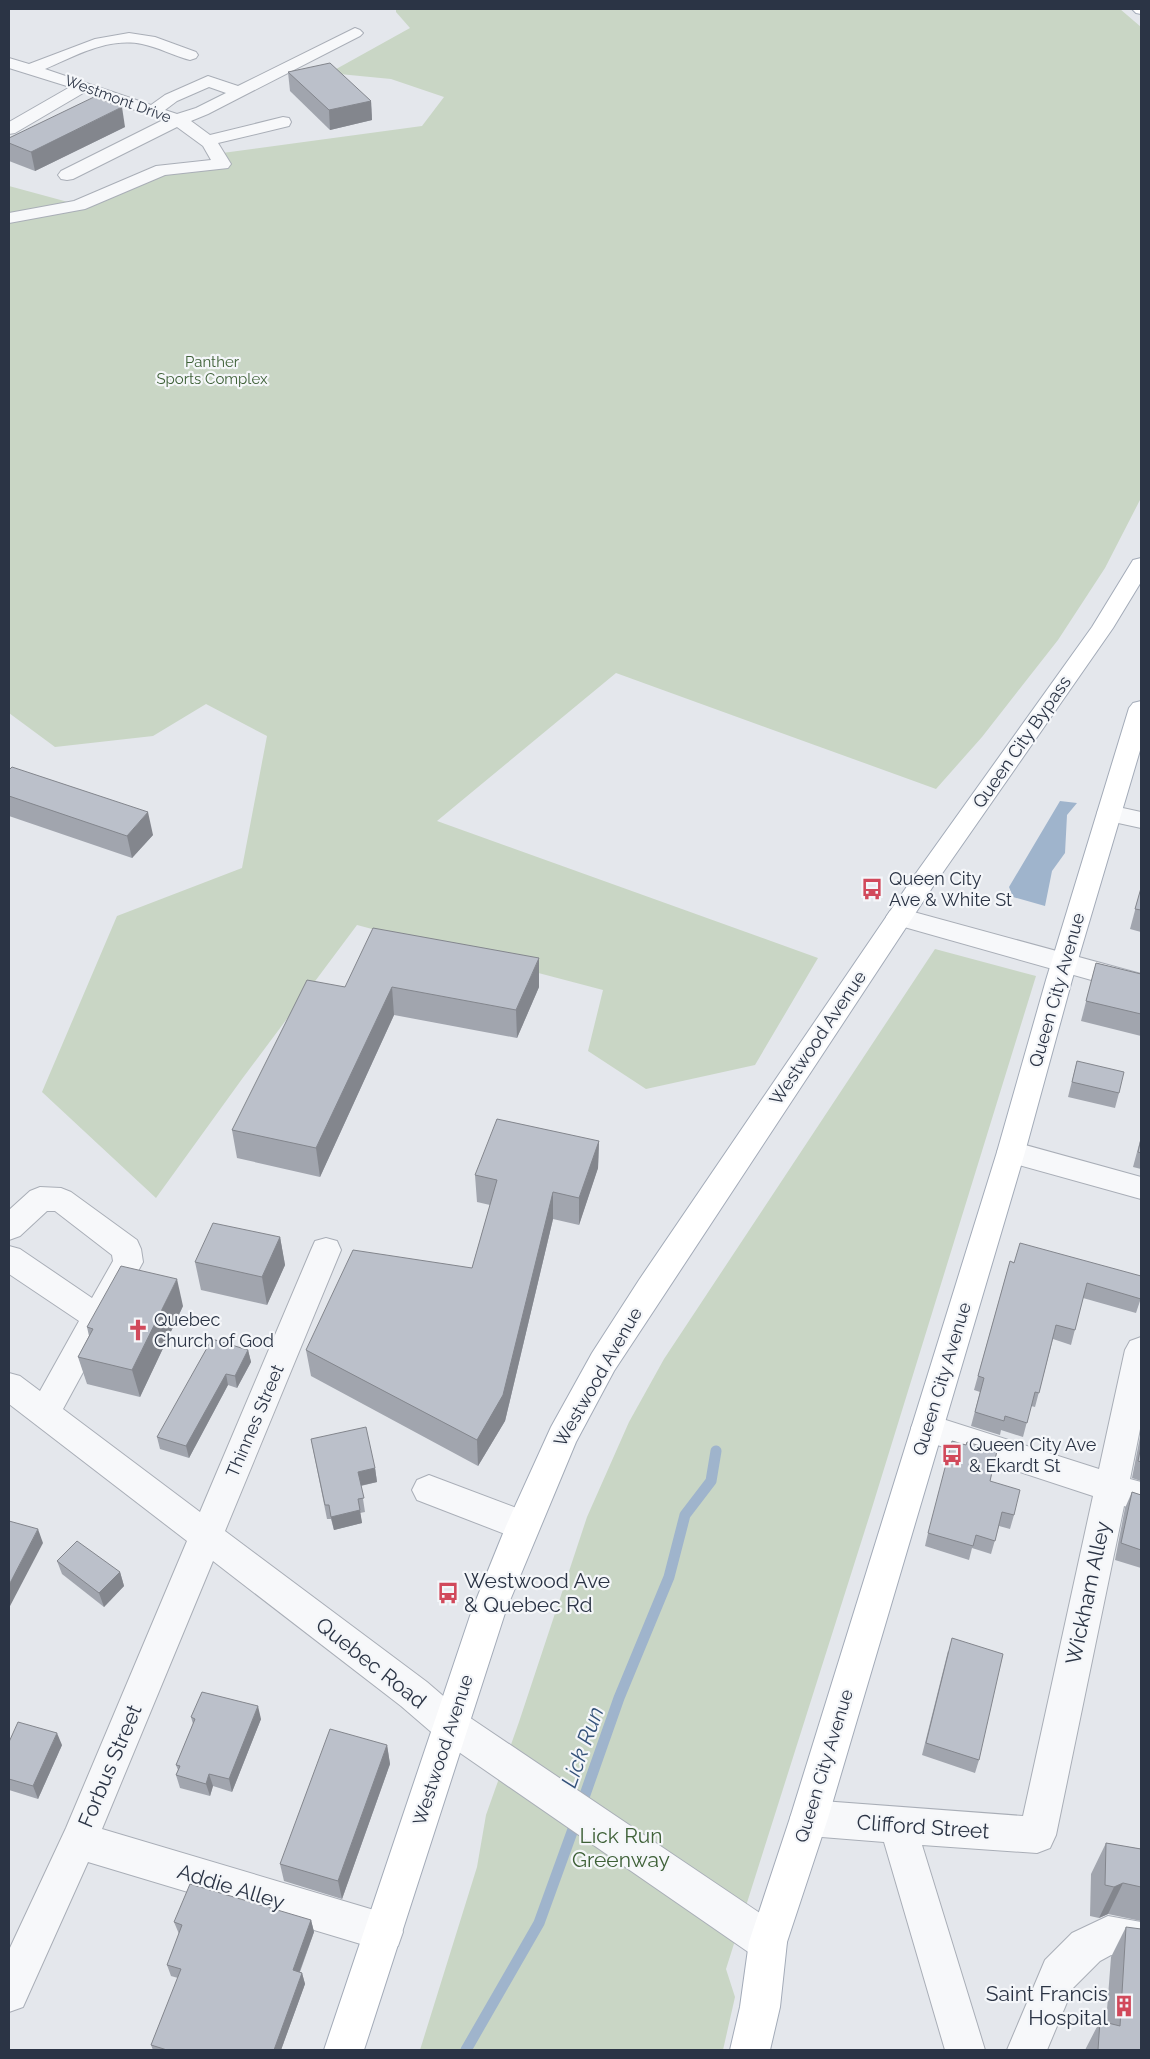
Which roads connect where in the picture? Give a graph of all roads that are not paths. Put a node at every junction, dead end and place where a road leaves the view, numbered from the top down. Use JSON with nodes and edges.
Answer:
{"nodes":[{"id":1,"x":355,"y":33,"type":"dead end"},
{"id":2,"x":190,"y":56,"type":"dead end"},
{"id":3,"x":9,"y":63,"type":"edge"},
{"id":4,"x":30,"y":69,"type":"junction"},
{"id":5,"x":84,"y":86,"type":"junction"},
{"id":6,"x":240,"y":92,"type":"junction"},
{"id":7,"x":156,"y":110,"type":"junction"},
{"id":8,"x":270,"y":110,"type":"dead end"},
{"id":9,"x":178,"y":120,"type":"junction"},
{"id":10,"x":9,"y":129,"type":"edge"},
{"id":11,"x":211,"y":148,"type":"junction"},
{"id":12,"x":67,"y":175,"type":"dead end"},
{"id":13,"x":9,"y":218,"type":"edge"},
{"id":14,"x":1141,"y":564,"type":"edge"},
{"id":15,"x":1141,"y":708,"type":"edge"},
{"id":16,"x":1109,"y":813,"type":"junction"},
{"id":17,"x":1141,"y":820,"type":"edge"},
{"id":18,"x":899,"y":917,"type":"junction"},
{"id":19,"x":1064,"y":964,"type":"junction"},
{"id":20,"x":1141,"y":984,"type":"edge"},
{"id":21,"x":1012,"y":1152,"type":"junction"},
{"id":22,"x":1141,"y":1188,"type":"edge"},
{"id":23,"x":9,"y":1228,"type":"edge"},
{"id":24,"x":326,"y":1250,"type":"dead end"},
{"id":25,"x":9,"y":1258,"type":"edge"},
{"id":26,"x":97,"y":1317,"type":"junction"},
{"id":27,"x":1141,"y":1350,"type":"edge"},
{"id":28,"x":9,"y":1386,"type":"edge"},
{"id":29,"x":44,"y":1413,"type":"junction"},
{"id":30,"x":927,"y":1428,"type":"junction"},
{"id":31,"x":429,"y":1490,"type":"dead end"},
{"id":32,"x":1126,"y":1492,"type":"edge"},
{"id":33,"x":522,"y":1526,"type":"junction"},
{"id":34,"x":206,"y":1536,"type":"junction"},
{"id":35,"x":450,"y":1725,"type":"junction"},
{"id":36,"x":809,"y":1818,"type":"junction"},
{"id":37,"x":898,"y":1826,"type":"junction"},
{"id":38,"x":1037,"y":1835,"type":"joint"},
{"id":39,"x":79,"y":1841,"type":"junction"},
{"id":40,"x":384,"y":1932,"type":"junction"},
{"id":41,"x":1141,"y":1941,"type":"edge"},
{"id":42,"x":768,"y":1942,"type":"junction"},
{"id":43,"x":9,"y":1993,"type":"edge"},
{"id":44,"x":344,"y":2050,"type":"edge"},
{"id":45,"x":750,"y":2050,"type":"edge"},
{"id":46,"x":965,"y":2050,"type":"edge"},
{"id":47,"x":1027,"y":2050,"type":"edge"}],
"edges":[{"from":1,"to":6,"type":"street"},
{"from":2,"to":4,"type":"street"},
{"from":3,"to":4,"type":"street","name":"Westmont Drive"},
{"from":4,"to":5,"type":"street","name":"Westmont Drive"},
{"from":5,"to":7,"type":"street","name":"Westmont Drive"},
{"from":5,"to":10,"type":"street"},
{"from":6,"to":7,"type":"street"},
{"from":6,"to":9,"type":"street"},
{"from":7,"to":9,"type":"street","name":"Westmont Drive"},
{"from":8,"to":11,"type":"street"},
{"from":9,"to":11,"type":"street","name":"Westmont Drive"},
{"from":9,"to":12,"type":"street"},
{"from":11,"to":13,"type":"street"},
{"from":14,"to":18,"type":"main road","name":"Queen City Bypass"},
{"from":15,"to":16,"type":"main road","name":"Queen City Avenue"},
{"from":16,"to":17,"type":"street"},
{"from":16,"to":19,"type":"main road","name":"Queen City Avenue"},
{"from":18,"to":19,"type":"street"},
{"from":18,"to":33,"type":"main road","name":"Westwood Avenue"},
{"from":19,"to":20,"type":"street"},
{"from":19,"to":21,"type":"main road","name":"Queen City Avenue"},
{"from":21,"to":22,"type":"street"},
{"from":21,"to":30,"type":"main road","name":"Queen City Avenue"},
{"from":23,"to":26,"type":"street"},
{"from":24,"to":34,"type":"street","name":"Thinnes Street"},
{"from":25,"to":26,"type":"street"},
{"from":26,"to":29,"type":"street"},
{"from":27,"to":32,"type":"street","name":"Wickham Alley"},
{"from":28,"to":29,"type":"street","name":"Quebec Road"},
{"from":29,"to":34,"type":"street","name":"Quebec Road"},
{"from":30,"to":32,"type":"street"},
{"from":30,"to":36,"type":"main road","name":"Queen City Avenue"},
{"from":31,"to":33,"type":"street"},
{"from":32,"to":38,"type":"street","name":"Wickham Alley"},
{"from":33,"to":35,"type":"main road","name":"Westwood Avenue"},
{"from":34,"to":35,"type":"street","name":"Quebec Road"},
{"from":34,"to":39,"type":"street","name":"Forbus Street"},
{"from":35,"to":40,"type":"main road","name":"Westwood Avenue"},
{"from":35,"to":42,"type":"street","name":"Quebec Road"},
{"from":36,"to":37,"type":"street","name":"Clifford Street"},
{"from":36,"to":42,"type":"main road","name":"Queen City Avenue"},
{"from":37,"to":38,"type":"street","name":"Clifford Street"},
{"from":37,"to":46,"type":"street"},
{"from":39,"to":40,"type":"street","name":"Addie Alley"},
{"from":39,"to":43,"type":"street","name":"Forbus Street"},
{"from":40,"to":44,"type":"main road","name":"Westwood Avenue"},
{"from":41,"to":47,"type":"street"},
{"from":42,"to":45,"type":"main road","name":"Queen City Avenue"}]}
